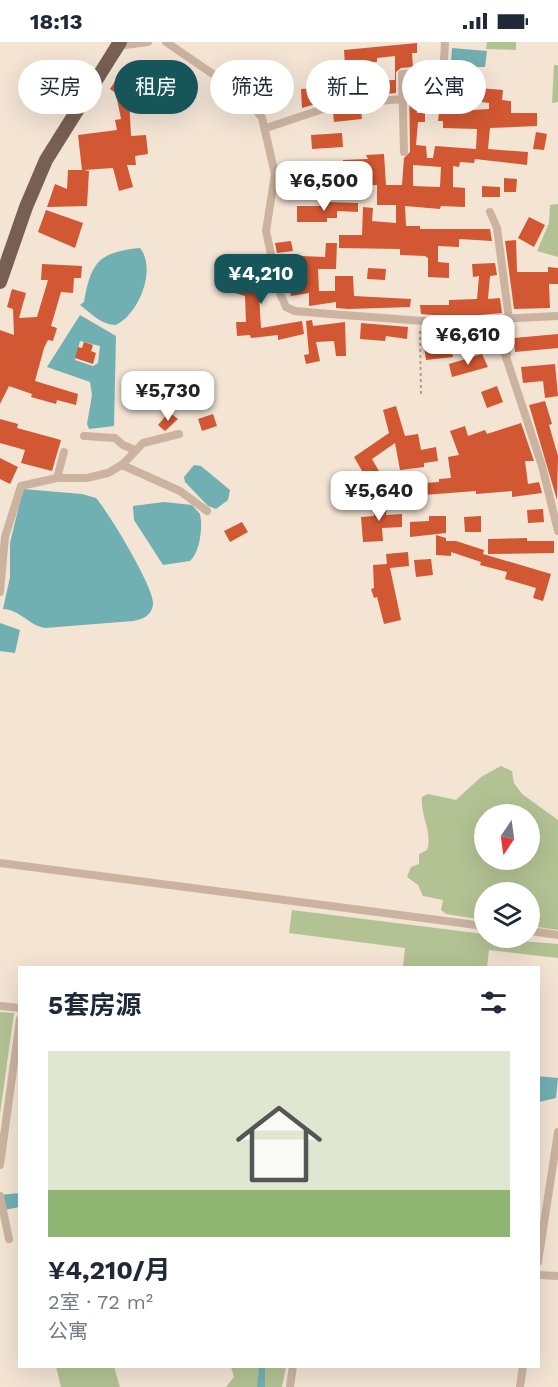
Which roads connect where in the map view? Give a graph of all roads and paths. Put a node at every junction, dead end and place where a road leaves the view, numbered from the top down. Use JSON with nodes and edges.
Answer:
{"nodes":[{"id":1,"x":147,"y":42,"type":"edge"},
{"id":2,"x":166,"y":42,"type":"edge"},
{"id":3,"x":445,"y":42,"type":"edge"},
{"id":4,"x":119,"y":44,"type":"edge"},
{"id":5,"x":444,"y":60,"type":"edge"},
{"id":6,"x":402,"y":99,"type":"edge"},
{"id":7,"x":404,"y":114,"type":"edge"},
{"id":8,"x":266,"y":128,"type":"junction"},
{"id":9,"x":404,"y":152,"type":"dead end"},
{"id":10,"x":490,"y":212,"type":"dead end"},
{"id":11,"x":0,"y":282,"type":"edge"},
{"id":12,"x":558,"y":316,"type":"edge"},
{"id":13,"x":509,"y":319,"type":"junction"},
{"id":14,"x":420,"y":322,"type":"junction"},
{"id":15,"x":421,"y":396,"type":"dead end"},
{"id":16,"x":179,"y":434,"type":"dead end"},
{"id":17,"x":84,"y":436,"type":"dead end"},
{"id":18,"x":135,"y":450,"type":"junction"},
{"id":19,"x":64,"y":452,"type":"dead end"},
{"id":20,"x":122,"y":465,"type":"junction"},
{"id":21,"x":57,"y":478,"type":"junction"},
{"id":22,"x":207,"y":511,"type":"dead end"},
{"id":23,"x":3,"y":531,"type":"edge"},
{"id":24,"x":558,"y":531,"type":"edge"},
{"id":25,"x":0,"y":592,"type":"edge"},
{"id":26,"x":0,"y":863,"type":"edge"},
{"id":27,"x":474,"y":925,"type":"edge"},
{"id":28,"x":540,"y":933,"type":"edge"},
{"id":29,"x":558,"y":935,"type":"edge"},
{"id":30,"x":0,"y":1006,"type":"edge"},
{"id":31,"x":18,"y":1008,"type":"edge"},
{"id":32,"x":18,"y":1034,"type":"edge"},
{"id":33,"x":558,"y":1132,"type":"edge"},
{"id":34,"x":0,"y":1165,"type":"edge"},
{"id":35,"x":0,"y":1196,"type":"edge"},
{"id":36,"x":9,"y":1239,"type":"dead end"},
{"id":37,"x":540,"y":1249,"type":"edge"},
{"id":38,"x":540,"y":1275,"type":"edge"},
{"id":39,"x":558,"y":1276,"type":"edge"},
{"id":40,"x":293,"y":1368,"type":"edge"},
{"id":41,"x":523,"y":1368,"type":"edge"},
{"id":42,"x":290,"y":1387,"type":"edge"},
{"id":43,"x":520,"y":1387,"type":"edge"}],
"edges":[{"from":1,"to":4,"type":"street"},
{"from":2,"to":8,"type":"street"},
{"from":3,"to":5,"type":"street"},
{"from":4,"to":11,"type":"main road"},
{"from":6,"to":8,"type":"street"},
{"from":7,"to":9,"type":"street"},
{"from":8,"to":14,"type":"street"},
{"from":10,"to":13,"type":"street"},
{"from":12,"to":13,"type":"street"},
{"from":13,"to":14,"type":"street"},
{"from":14,"to":15,"type":"path"},
{"from":14,"to":24,"type":"street"},
{"from":16,"to":18,"type":"street"},
{"from":17,"to":18,"type":"street"},
{"from":18,"to":20,"type":"street"},
{"from":19,"to":21,"type":"street"},
{"from":20,"to":21,"type":"street"},
{"from":20,"to":22,"type":"street"},
{"from":21,"to":23,"type":"street"},
{"from":23,"to":25,"type":"street"},
{"from":26,"to":27,"type":"street"},
{"from":28,"to":29,"type":"street"},
{"from":30,"to":31,"type":"street"},
{"from":32,"to":34,"type":"street"},
{"from":33,"to":37,"type":"street"},
{"from":35,"to":36,"type":"street"},
{"from":38,"to":39,"type":"street"},
{"from":40,"to":42,"type":"street"},
{"from":41,"to":43,"type":"street"}]}
